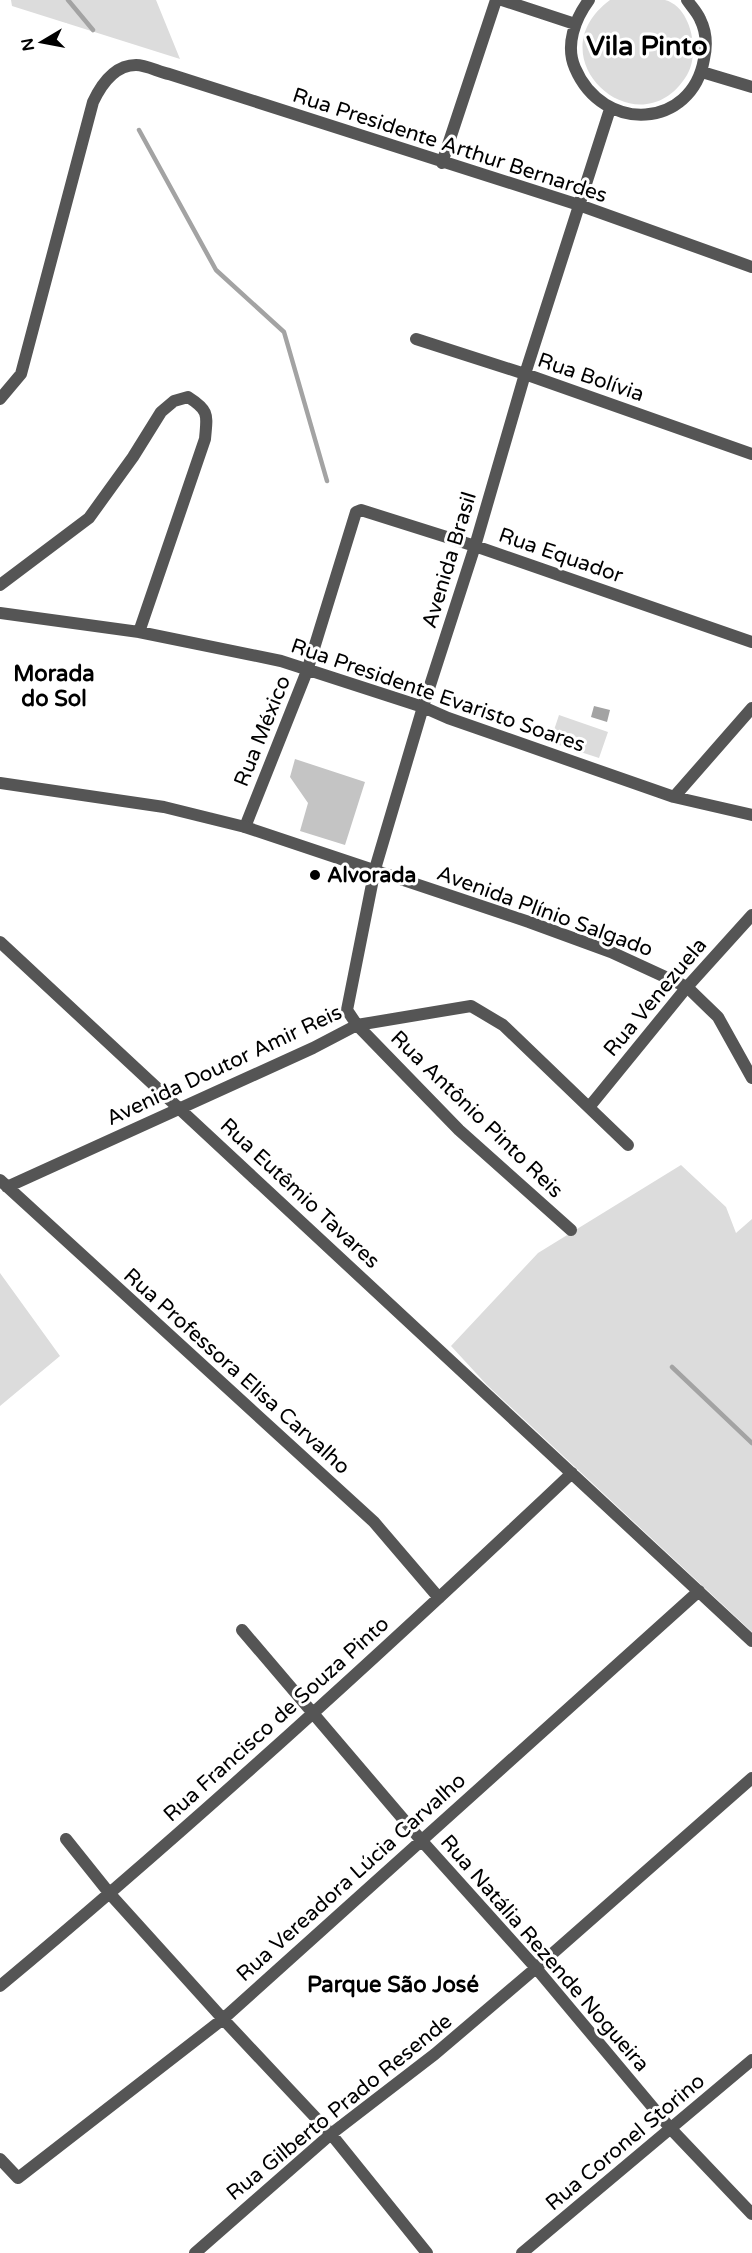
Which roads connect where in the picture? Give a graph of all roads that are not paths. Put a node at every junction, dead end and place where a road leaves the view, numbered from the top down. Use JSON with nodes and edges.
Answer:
{"nodes":[{"id":1,"x":496,"y":0,"type":"edge"},
{"id":2,"x":502,"y":0,"type":"edge"},
{"id":3,"x":590,"y":0,"type":"edge"},
{"id":4,"x":687,"y":0,"type":"edge"},
{"id":5,"x":575,"y":24,"type":"junction"},
{"id":6,"x":702,"y":72,"type":"junction"},
{"id":7,"x":752,"y":87,"type":"edge"},
{"id":8,"x":610,"y":109,"type":"junction"},
{"id":9,"x":442,"y":163,"type":"junction"},
{"id":10,"x":579,"y":206,"type":"junction"},
{"id":11,"x":752,"y":267,"type":"edge"},
{"id":12,"x":416,"y":339,"type":"dead end"},
{"id":13,"x":525,"y":374,"type":"junction"},
{"id":14,"x":0,"y":399,"type":"edge"},
{"id":15,"x":752,"y":454,"type":"edge"},
{"id":16,"x":357,"y":512,"type":"joint"},
{"id":17,"x":475,"y":546,"type":"junction"},
{"id":18,"x":0,"y":585,"type":"edge"},
{"id":19,"x":0,"y":613,"type":"edge"},
{"id":20,"x":139,"y":632,"type":"junction"},
{"id":21,"x":752,"y":642,"type":"edge"},
{"id":22,"x":308,"y":671,"type":"junction"},
{"id":23,"x":423,"y":707,"type":"junction"},
{"id":24,"x":752,"y":708,"type":"edge"},
{"id":25,"x":0,"y":783,"type":"edge"},
{"id":26,"x":674,"y":797,"type":"junction"},
{"id":27,"x":752,"y":815,"type":"edge"},
{"id":28,"x":245,"y":827,"type":"junction"},
{"id":29,"x":375,"y":869,"type":"junction"},
{"id":30,"x":752,"y":915,"type":"edge"},
{"id":31,"x":0,"y":942,"type":"edge"},
{"id":32,"x":687,"y":987,"type":"junction"},
{"id":33,"x":357,"y":1025,"type":"junction"},
{"id":34,"x":752,"y":1078,"type":"edge"},
{"id":35,"x":590,"y":1106,"type":"junction"},
{"id":36,"x":179,"y":1107,"type":"junction"},
{"id":37,"x":628,"y":1145,"type":"dead end"},
{"id":38,"x":4,"y":1183,"type":"edge"},
{"id":39,"x":571,"y":1230,"type":"dead end"},
{"id":40,"x":572,"y":1473,"type":"junction"},
{"id":41,"x":699,"y":1591,"type":"junction"},
{"id":42,"x":439,"y":1598,"type":"junction"},
{"id":43,"x":242,"y":1630,"type":"dead end"},
{"id":44,"x":752,"y":1641,"type":"edge"},
{"id":45,"x":313,"y":1713,"type":"junction"},
{"id":46,"x":752,"y":1778,"type":"edge"},
{"id":47,"x":66,"y":1839,"type":"dead end"},
{"id":48,"x":421,"y":1840,"type":"junction"},
{"id":49,"x":110,"y":1894,"type":"junction"},
{"id":50,"x":536,"y":1968,"type":"junction"},
{"id":51,"x":0,"y":1986,"type":"edge"},
{"id":52,"x":223,"y":2019,"type":"junction"},
{"id":53,"x":752,"y":2060,"type":"edge"},
{"id":54,"x":670,"y":2129,"type":"junction"},
{"id":55,"x":331,"y":2134,"type":"junction"},
{"id":56,"x":0,"y":2159,"type":"edge"},
{"id":57,"x":752,"y":2214,"type":"edge"},
{"id":58,"x":195,"y":2253,"type":"edge"},
{"id":59,"x":428,"y":2253,"type":"edge"},
{"id":60,"x":522,"y":2253,"type":"edge"}],
"edges":[{"from":1,"to":9,"type":"street"},
{"from":2,"to":5,"type":"street"},
{"from":3,"to":5,"type":"street"},
{"from":4,"to":6,"type":"street"},
{"from":5,"to":8,"type":"street"},
{"from":6,"to":7,"type":"street"},
{"from":6,"to":8,"type":"street"},
{"from":8,"to":10,"type":"street","name":"Avenida Brasil"},
{"from":9,"to":10,"type":"street","name":"Rua Presidente Arthur Bernardes"},
{"from":9,"to":14,"type":"street","name":"Rua Presidente Arthur Bernardes"},
{"from":10,"to":11,"type":"street","name":"Rua Presidente Arthur Bernardes"},
{"from":10,"to":13,"type":"street","name":"Avenida Brasil"},
{"from":12,"to":13,"type":"street","name":"Rua Bolívia"},
{"from":13,"to":15,"type":"street","name":"Rua Bolívia"},
{"from":13,"to":17,"type":"street","name":"Avenida Brasil"},
{"from":16,"to":17,"type":"street","name":"Rua Equador"},
{"from":16,"to":22,"type":"street","name":"Rua México"},
{"from":17,"to":21,"type":"street","name":"Rua Equador"},
{"from":17,"to":23,"type":"street","name":"Avenida Brasil"},
{"from":18,"to":20,"type":"street"},
{"from":19,"to":20,"type":"street","name":"Rua Presidente Evaristo Soares"},
{"from":20,"to":22,"type":"street","name":"Rua Presidente Evaristo Soares"},
{"from":22,"to":23,"type":"street","name":"Rua Presidente Evaristo Soares"},
{"from":22,"to":28,"type":"street","name":"Rua México"},
{"from":23,"to":26,"type":"street","name":"Rua Presidente Evaristo Soares"},
{"from":23,"to":29,"type":"street","name":"Avenida Brasil"},
{"from":24,"to":26,"type":"street"},
{"from":25,"to":28,"type":"street","name":"Avenida Plínio Salgado"},
{"from":26,"to":27,"type":"street","name":"Rua Presidente Evaristo Soares"},
{"from":28,"to":29,"type":"street","name":"Avenida Plínio Salgado"},
{"from":29,"to":32,"type":"street","name":"Avenida Plínio Salgado"},
{"from":29,"to":33,"type":"street","name":"Avenida Brasil"},
{"from":30,"to":32,"type":"street","name":"Rua Venezuela"},
{"from":31,"to":36,"type":"street","name":"Rua Eutêmio Tavares"},
{"from":32,"to":34,"type":"street","name":"Avenida Plínio Salgado"},
{"from":32,"to":35,"type":"street","name":"Rua Venezuela"},
{"from":33,"to":35,"type":"street","name":"Avenida Doutor Amir Reis"},
{"from":33,"to":36,"type":"street","name":"Avenida Doutor Amir Reis"},
{"from":33,"to":39,"type":"street","name":"Rua Antônio Pinto Reis"},
{"from":35,"to":37,"type":"street","name":"Avenida Doutor Amir Reis"},
{"from":36,"to":38,"type":"street","name":"Avenida Doutor Amir Reis"},
{"from":36,"to":40,"type":"street","name":"Rua Eutêmio Tavares"},
{"from":38,"to":42,"type":"street","name":"Rua Professora Elisa Carvalho"},
{"from":40,"to":41,"type":"street","name":"Rua Eutêmio Tavares"},
{"from":40,"to":42,"type":"street","name":"Rua Francisco de Souza Pinto"},
{"from":41,"to":44,"type":"street","name":"Rua Eutêmio Tavares"},
{"from":41,"to":48,"type":"street","name":"Rua Vereadora Lúcia Carvalho"},
{"from":42,"to":45,"type":"street","name":"Rua Francisco de Souza Pinto"},
{"from":43,"to":45,"type":"street","name":"Rua Natália Rezende Nogueira"},
{"from":45,"to":48,"type":"street","name":"Rua Natália Rezende Nogueira"},
{"from":45,"to":49,"type":"street","name":"Rua Francisco de Souza Pinto"},
{"from":46,"to":50,"type":"street","name":"Rua Gilberto Prado Resende"},
{"from":47,"to":49,"type":"street"},
{"from":48,"to":50,"type":"street","name":"Rua Natália Rezende Nogueira"},
{"from":48,"to":52,"type":"street","name":"Rua Vereadora Lúcia Carvalho"},
{"from":49,"to":51,"type":"street","name":"Rua Francisco de Souza Pinto"},
{"from":49,"to":52,"type":"street"},
{"from":50,"to":54,"type":"street","name":"Rua Natália Rezende Nogueira"},
{"from":50,"to":55,"type":"street","name":"Rua Gilberto Prado Resende"},
{"from":52,"to":55,"type":"street"},
{"from":52,"to":56,"type":"street","name":"Rua Vereadora Lúcia Carvalho"},
{"from":53,"to":54,"type":"street","name":"Rua Coronel Storino"},
{"from":54,"to":57,"type":"street","name":"Rua Natália Rezende Nogueira"},
{"from":54,"to":60,"type":"street","name":"Rua Coronel Storino"},
{"from":55,"to":58,"type":"street","name":"Rua Gilberto Prado Resende"},
{"from":55,"to":59,"type":"street"}]}
